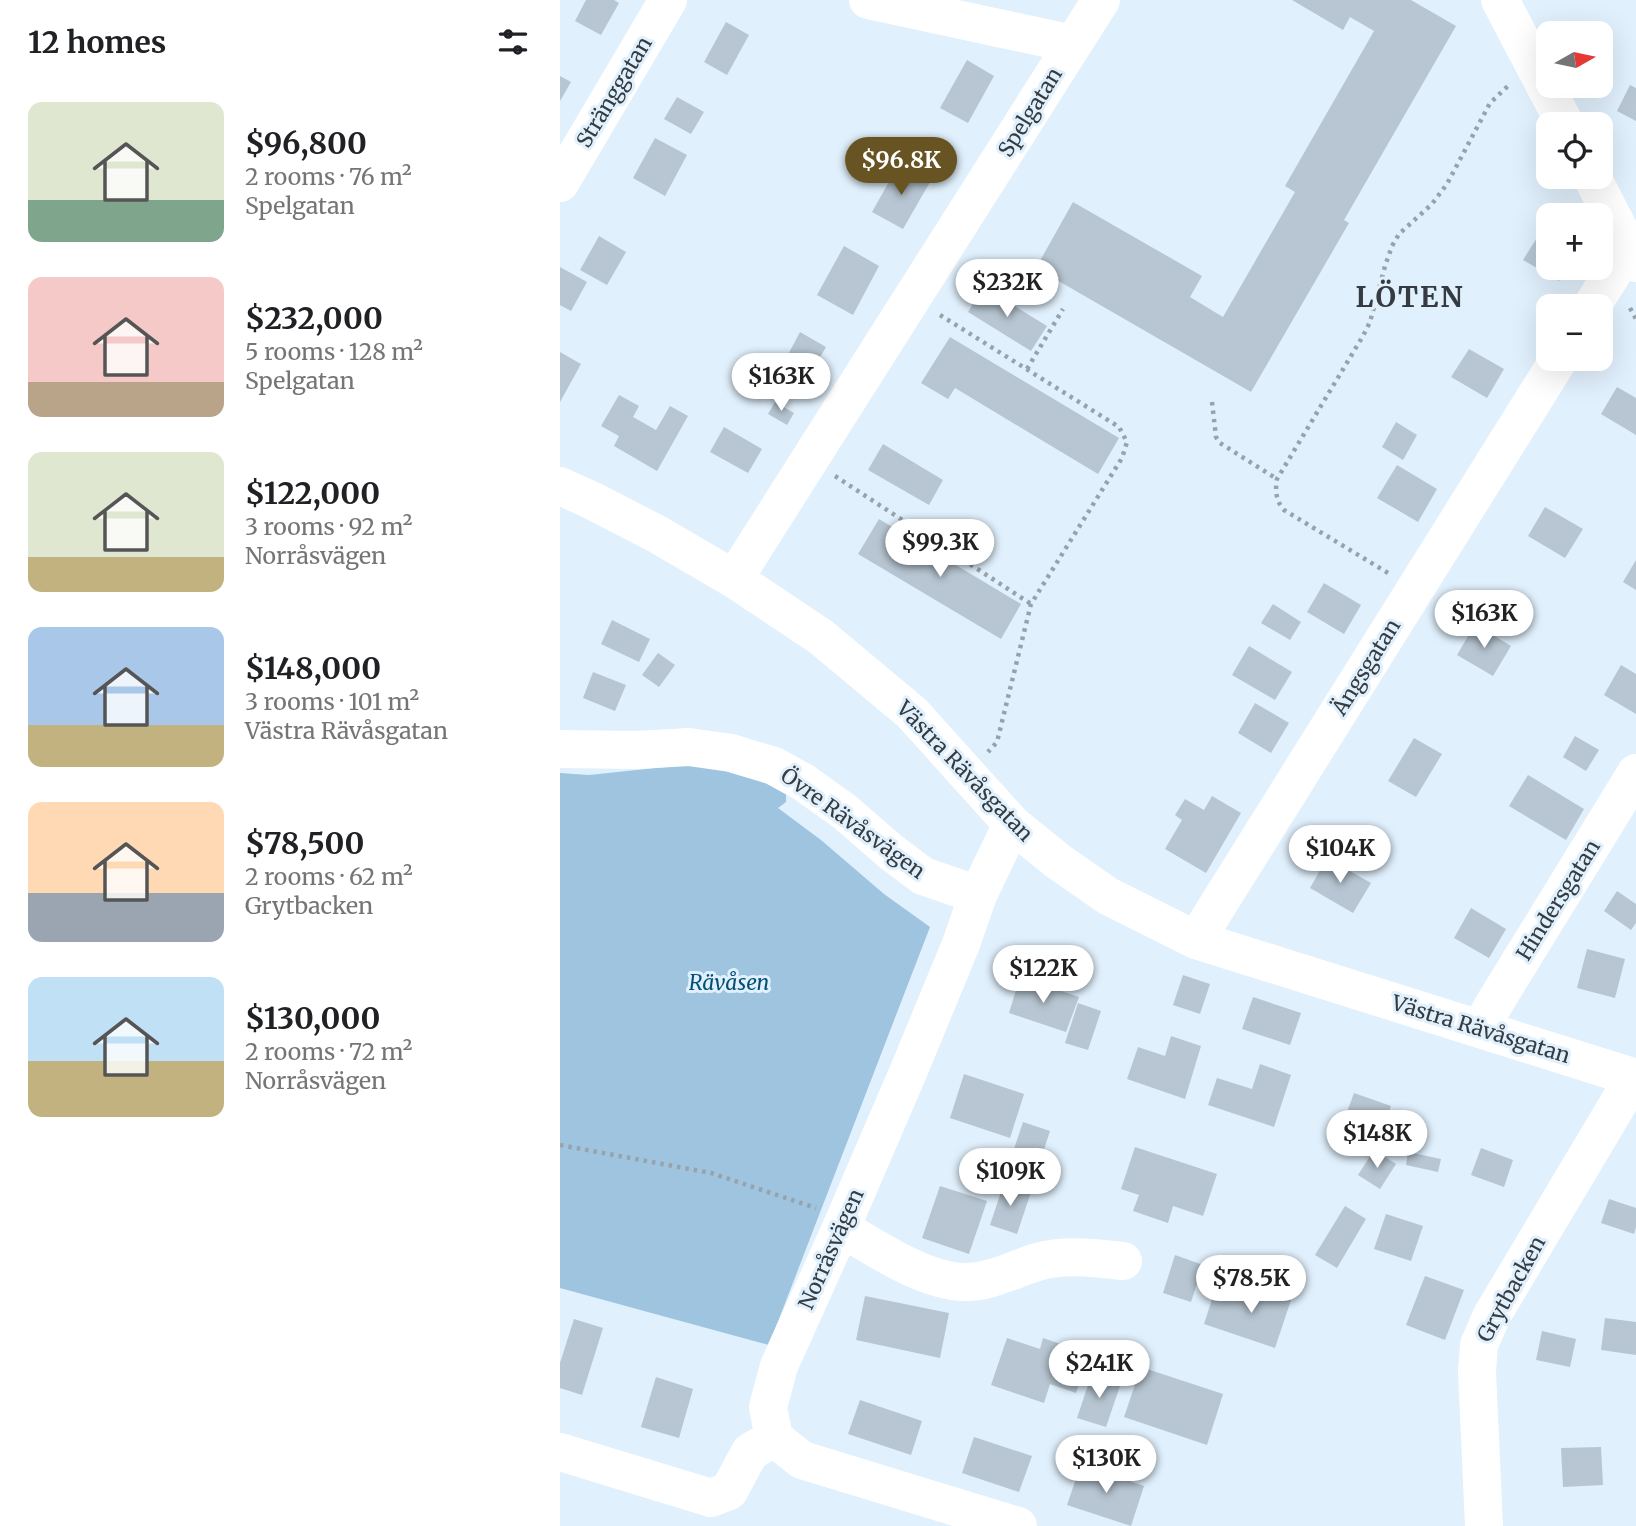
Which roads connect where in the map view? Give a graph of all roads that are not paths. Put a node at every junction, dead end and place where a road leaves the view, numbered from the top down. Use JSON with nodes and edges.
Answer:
{"nodes":[{"id":1,"x":668,"y":0,"type":"edge"},
{"id":2,"x":869,"y":0,"type":"edge"},
{"id":3,"x":1101,"y":0,"type":"edge"},
{"id":4,"x":1500,"y":0,"type":"edge"},
{"id":5,"x":1073,"y":44,"type":"junction"},
{"id":6,"x":1559,"y":112,"type":"edge"},
{"id":7,"x":560,"y":183,"type":"edge"},
{"id":8,"x":1599,"y":189,"type":"edge"},
{"id":9,"x":1634,"y":252,"type":"edge"},
{"id":10,"x":1601,"y":294,"type":"edge"},
{"id":11,"x":1551,"y":371,"type":"edge"},
{"id":12,"x":560,"y":486,"type":"edge"},
{"id":13,"x":734,"y":579,"type":"junction"},
{"id":14,"x":560,"y":749,"type":"edge"},
{"id":15,"x":1636,"y":773,"type":"edge"},
{"id":16,"x":1012,"y":824,"type":"junction"},
{"id":17,"x":978,"y":895,"type":"junction"},
{"id":18,"x":1196,"y":940,"type":"junction"},
{"id":19,"x":1480,"y":1029,"type":"junction"},
{"id":20,"x":1635,"y":1077,"type":"edge"},
{"id":21,"x":841,"y":1228,"type":"junction"},
{"id":22,"x":1123,"y":1261,"type":"dead end"},
{"id":23,"x":774,"y":1438,"type":"junction"},
{"id":24,"x":560,"y":1452,"type":"edge"},
{"id":25,"x":1018,"y":1526,"type":"edge"},
{"id":26,"x":1484,"y":1526,"type":"edge"}],
"edges":[{"from":1,"to":7,"type":"street","name":"Stränggatan"},
{"from":2,"to":5,"type":"street"},
{"from":3,"to":5,"type":"street","name":"Spelgatan"},
{"from":4,"to":6,"type":"street"},
{"from":5,"to":13,"type":"street","name":"Spelgatan"},
{"from":8,"to":9,"type":"street"},
{"from":9,"to":10,"type":"street"},
{"from":11,"to":18,"type":"street","name":"Ängsgatan"},
{"from":12,"to":13,"type":"street","name":"Västra Rävåsgatan"},
{"from":13,"to":16,"type":"street","name":"Västra Rävåsgatan"},
{"from":14,"to":17,"type":"street","name":"Övre Rävåsvägen"},
{"from":15,"to":19,"type":"street","name":"Hindersgatan"},
{"from":16,"to":17,"type":"street","name":"Norråsvägen"},
{"from":16,"to":18,"type":"street","name":"Västra Rävåsgatan"},
{"from":17,"to":21,"type":"street","name":"Norråsvägen"},
{"from":18,"to":19,"type":"street","name":"Västra Rävåsgatan"},
{"from":19,"to":20,"type":"street","name":"Västra Rävåsgatan"},
{"from":20,"to":26,"type":"street","name":"Grytbacken"},
{"from":21,"to":22,"type":"street"},
{"from":21,"to":23,"type":"street","name":"Norråsvägen"},
{"from":23,"to":24,"type":"street"},
{"from":23,"to":25,"type":"street"}]}
